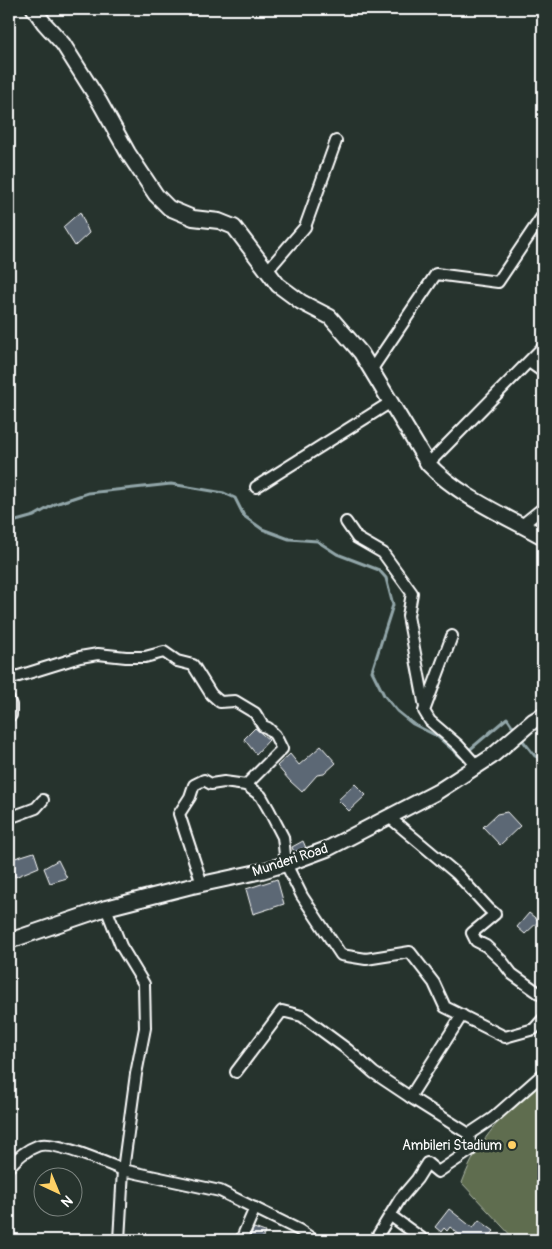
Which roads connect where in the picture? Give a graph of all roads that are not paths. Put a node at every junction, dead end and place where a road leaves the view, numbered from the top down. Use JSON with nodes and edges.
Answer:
{"nodes":[{"id":1,"x":34,"y":9,"type":"edge"},
{"id":2,"x":336,"y":141,"type":"dead end"},
{"id":3,"x":543,"y":215,"type":"edge"},
{"id":4,"x":267,"y":271,"type":"junction"},
{"id":5,"x":543,"y":349,"type":"edge"},
{"id":6,"x":529,"y":362,"type":"junction"},
{"id":7,"x":372,"y":369,"type":"junction"},
{"id":8,"x":543,"y":372,"type":"edge"},
{"id":9,"x":391,"y":402,"type":"junction"},
{"id":10,"x":428,"y":464,"type":"junction"},
{"id":11,"x":256,"y":487,"type":"dead end"},
{"id":12,"x":543,"y":508,"type":"edge"},
{"id":13,"x":346,"y":522,"type":"dead end"},
{"id":14,"x":522,"y":526,"type":"junction"},
{"id":15,"x":543,"y":537,"type":"edge"},
{"id":16,"x":452,"y":636,"type":"dead end"},
{"id":17,"x":9,"y":679,"type":"edge"},
{"id":18,"x":9,"y":700,"type":"edge"},
{"id":19,"x":425,"y":707,"type":"junction"},
{"id":20,"x":543,"y":715,"type":"edge"},
{"id":21,"x":9,"y":716,"type":"edge"},
{"id":22,"x":473,"y":762,"type":"junction"},
{"id":23,"x":246,"y":785,"type":"junction"},
{"id":24,"x":43,"y":800,"type":"dead end"},
{"id":25,"x":389,"y":817,"type":"junction"},
{"id":26,"x":9,"y":818,"type":"edge"},
{"id":27,"x":286,"y":864,"type":"junction"},
{"id":28,"x":202,"y":884,"type":"junction"},
{"id":29,"x":106,"y":908,"type":"junction"},
{"id":30,"x":9,"y":941,"type":"edge"},
{"id":31,"x":543,"y":996,"type":"edge"},
{"id":32,"x":462,"y":1015,"type":"junction"},
{"id":33,"x":543,"y":1019,"type":"edge"},
{"id":34,"x":236,"y":1072,"type":"dead end"},
{"id":35,"x":543,"y":1074,"type":"edge"},
{"id":36,"x":410,"y":1097,"type":"junction"},
{"id":37,"x":469,"y":1134,"type":"junction"},
{"id":38,"x":9,"y":1167,"type":"edge"},
{"id":39,"x":123,"y":1170,"type":"junction"},
{"id":40,"x":255,"y":1208,"type":"junction"},
{"id":41,"x":391,"y":1216,"type":"junction"},
{"id":42,"x":119,"y":1240,"type":"edge"},
{"id":43,"x":241,"y":1240,"type":"edge"},
{"id":44,"x":314,"y":1240,"type":"edge"},
{"id":45,"x":375,"y":1240,"type":"edge"},
{"id":46,"x":424,"y":1240,"type":"edge"}],
"edges":[{"from":1,"to":4,"type":"main road"},
{"from":2,"to":4,"type":"street"},
{"from":3,"to":7,"type":"street"},
{"from":4,"to":7,"type":"main road"},
{"from":5,"to":6,"type":"street"},
{"from":6,"to":8,"type":"street"},
{"from":6,"to":10,"type":"street"},
{"from":7,"to":9,"type":"main road"},
{"from":9,"to":10,"type":"main road"},
{"from":9,"to":11,"type":"street"},
{"from":10,"to":14,"type":"main road"},
{"from":12,"to":14,"type":"street"},
{"from":13,"to":19,"type":"street"},
{"from":14,"to":15,"type":"main road"},
{"from":16,"to":19,"type":"street"},
{"from":17,"to":23,"type":"street"},
{"from":18,"to":21,"type":"street"},
{"from":19,"to":22,"type":"street"},
{"from":20,"to":22,"type":"main road","name":"Munderi Road"},
{"from":22,"to":25,"type":"main road","name":"Munderi Road"},
{"from":23,"to":27,"type":"street"},
{"from":23,"to":28,"type":"street"},
{"from":24,"to":26,"type":"street"},
{"from":25,"to":27,"type":"main road","name":"Munderi Road"},
{"from":25,"to":31,"type":"street"},
{"from":27,"to":28,"type":"main road","name":"Munderi Road"},
{"from":27,"to":32,"type":"street"},
{"from":28,"to":29,"type":"main road","name":"Munderi Road"},
{"from":29,"to":30,"type":"main road","name":"Munderi Road"},
{"from":29,"to":39,"type":"street"},
{"from":32,"to":33,"type":"street"},
{"from":32,"to":36,"type":"street"},
{"from":34,"to":36,"type":"street"},
{"from":35,"to":37,"type":"street"},
{"from":36,"to":37,"type":"street"},
{"from":37,"to":41,"type":"street"},
{"from":38,"to":39,"type":"street"},
{"from":39,"to":40,"type":"street"},
{"from":39,"to":42,"type":"street"},
{"from":40,"to":43,"type":"street"},
{"from":40,"to":44,"type":"street"},
{"from":41,"to":45,"type":"street"},
{"from":41,"to":46,"type":"street"}]}
